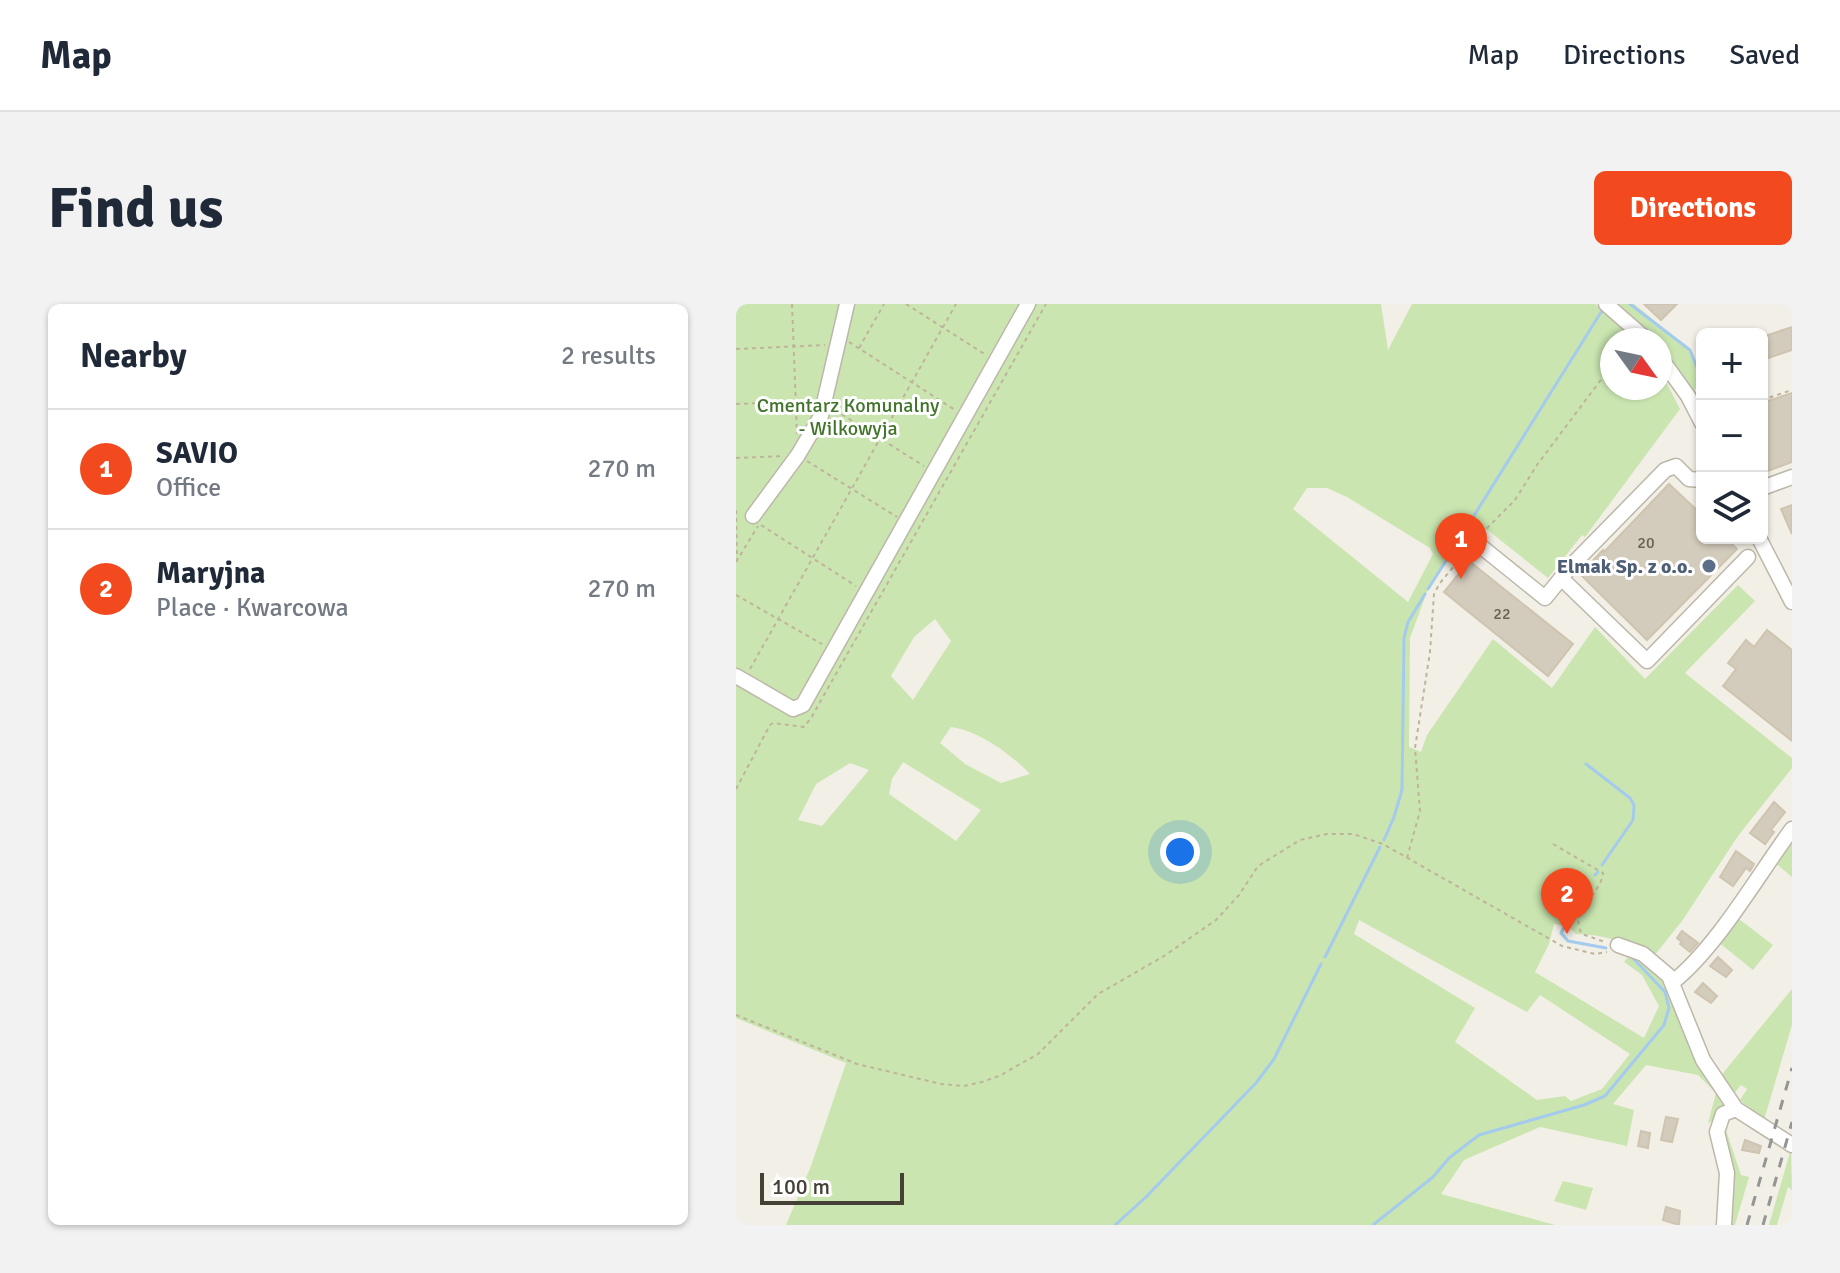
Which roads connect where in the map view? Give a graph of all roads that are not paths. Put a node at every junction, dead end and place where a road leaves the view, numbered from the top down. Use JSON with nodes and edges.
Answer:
{"nodes":[{"id":1,"x":847,"y":304,"type":"edge"},
{"id":2,"x":1028,"y":304,"type":"edge"},
{"id":3,"x":1606,"y":304,"type":"edge"},
{"id":4,"x":1633,"y":328,"type":"edge"},
{"id":5,"x":1672,"y":374,"type":"edge"},
{"id":6,"x":1696,"y":411,"type":"edge"},
{"id":7,"x":1792,"y":477,"type":"edge"},
{"id":8,"x":1696,"y":480,"type":"edge"},
{"id":9,"x":1768,"y":486,"type":"edge"},
{"id":10,"x":753,"y":516,"type":"dead end"},
{"id":11,"x":1478,"y":544,"type":"dead end"},
{"id":12,"x":1762,"y":544,"type":"edge"},
{"id":13,"x":1748,"y":557,"type":"dead end"},
{"id":14,"x":1561,"y":578,"type":"junction"},
{"id":15,"x":1792,"y":602,"type":"edge"},
{"id":16,"x":740,"y":678,"type":"edge"},
{"id":17,"x":1792,"y":829,"type":"edge"},
{"id":18,"x":1618,"y":945,"type":"road end"},
{"id":19,"x":1673,"y":982,"type":"junction"},
{"id":20,"x":1736,"y":1109,"type":"junction"},
{"id":21,"x":1792,"y":1145,"type":"edge"},
{"id":22,"x":1724,"y":1225,"type":"edge"}],
"edges":[{"from":1,"to":10,"type":"street"},
{"from":2,"to":16,"type":"street"},
{"from":3,"to":4,"type":"street"},
{"from":5,"to":6,"type":"street"},
{"from":7,"to":9,"type":"street"},
{"from":8,"to":14,"type":"street"},
{"from":11,"to":14,"type":"street"},
{"from":12,"to":15,"type":"street"},
{"from":13,"to":14,"type":"street"},
{"from":17,"to":19,"type":"street"},
{"from":18,"to":19,"type":"street"},
{"from":19,"to":20,"type":"street"},
{"from":20,"to":21,"type":"street"},
{"from":20,"to":22,"type":"street"}]}
